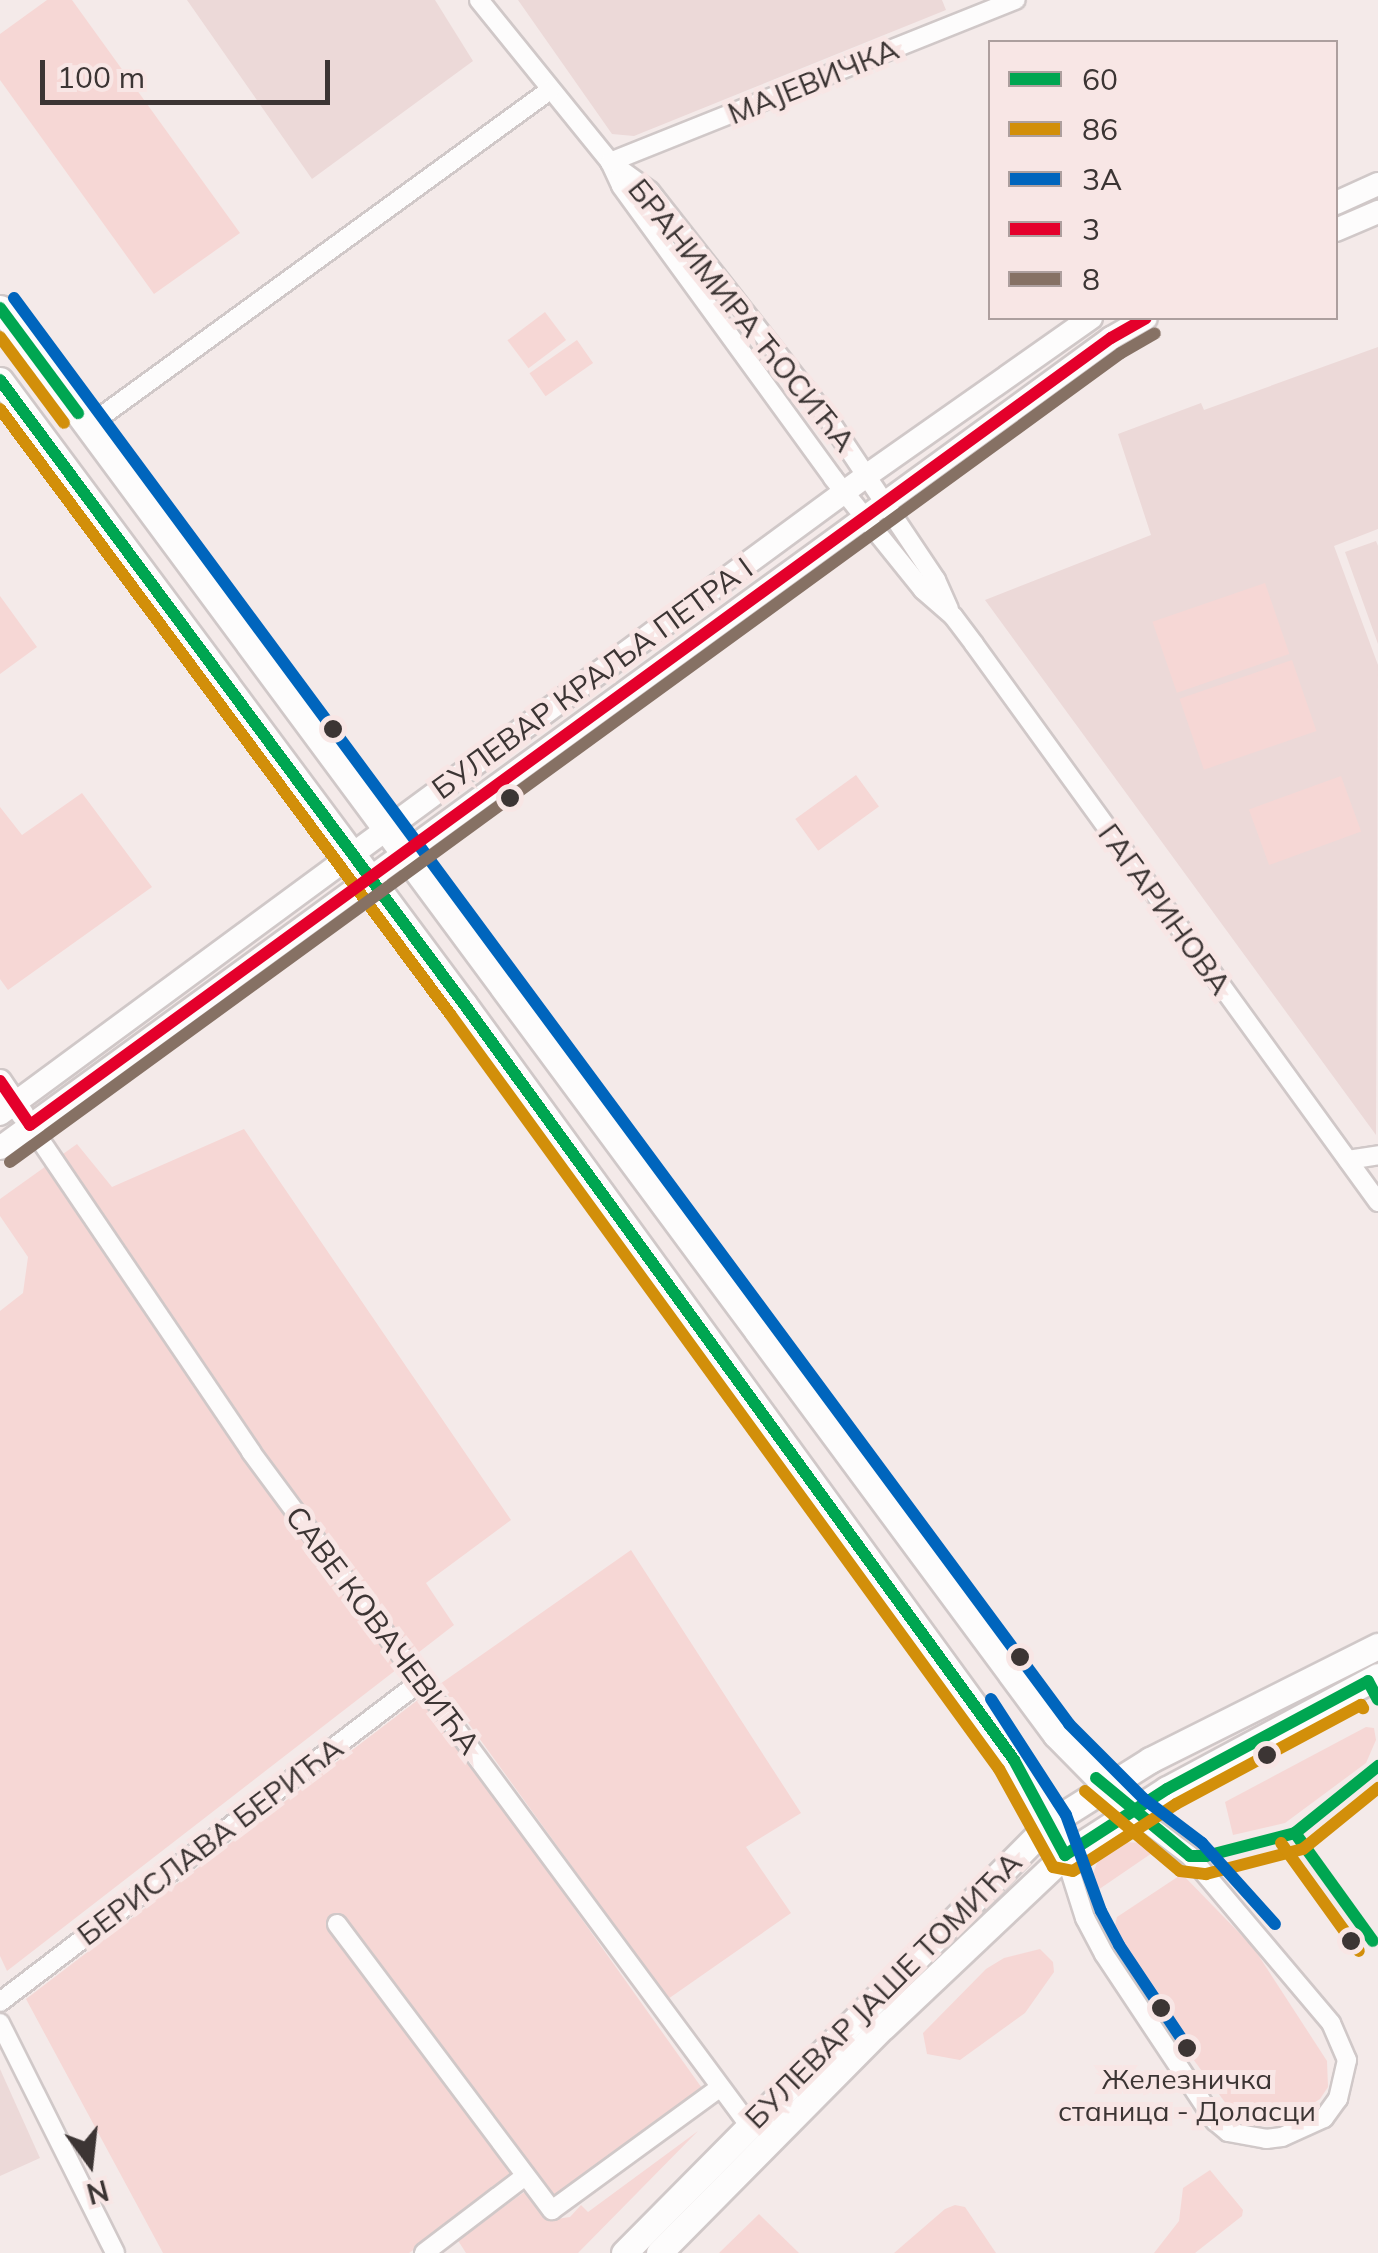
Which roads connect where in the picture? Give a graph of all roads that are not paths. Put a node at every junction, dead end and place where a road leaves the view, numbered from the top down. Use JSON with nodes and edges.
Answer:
{"nodes":[{"id":1,"x":480,"y":0,"type":"edge"},
{"id":2,"x":1016,"y":0,"type":"edge"},
{"id":3,"x":550,"y":90,"type":"junction"},
{"id":4,"x":610,"y":162,"type":"junction"},
{"id":5,"x":1378,"y":184,"type":"edge"},
{"id":6,"x":1338,"y":202,"type":"edge"},
{"id":7,"x":1378,"y":212,"type":"edge"},
{"id":8,"x":1338,"y":229,"type":"edge"},
{"id":9,"x":0,"y":308,"type":"edge"},
{"id":10,"x":1088,"y":320,"type":"edge"},
{"id":11,"x":1143,"y":320,"type":"edge"},
{"id":12,"x":0,"y":380,"type":"edge"},
{"id":13,"x":88,"y":426,"type":"junction"},
{"id":14,"x":866,"y":476,"type":"junction"},
{"id":15,"x":844,"y":492,"type":"junction"},
{"id":16,"x":874,"y":511,"type":"junction"},
{"id":17,"x":386,"y":829,"type":"junction"},
{"id":18,"x":405,"y":854,"type":"junction"},
{"id":19,"x":350,"y":856,"type":"junction"},
{"id":20,"x":369,"y":880,"type":"junction"},
{"id":21,"x":0,"y":1081,"type":"edge"},
{"id":22,"x":8,"y":1108,"type":"edge"},
{"id":23,"x":30,"y":1125,"type":"junction"},
{"id":24,"x":0,"y":1148,"type":"edge"},
{"id":25,"x":1378,"y":1155,"type":"edge"},
{"id":26,"x":1348,"y":1160,"type":"junction"},
{"id":27,"x":1378,"y":1202,"type":"edge"},
{"id":28,"x":1378,"y":1646,"type":"edge"},
{"id":29,"x":1378,"y":1676,"type":"edge"},
{"id":30,"x":421,"y":1681,"type":"junction"},
{"id":31,"x":1104,"y":1785,"type":"junction"},
{"id":32,"x":1132,"y":1812,"type":"junction"},
{"id":33,"x":1050,"y":1822,"type":"junction"},
{"id":34,"x":1064,"y":1855,"type":"junction"},
{"id":35,"x":337,"y":1924,"type":"dead end"},
{"id":36,"x":0,"y":2002,"type":"edge"},
{"id":37,"x":0,"y":2023,"type":"edge"},
{"id":38,"x":719,"y":2088,"type":"junction"},
{"id":39,"x":749,"y":2125,"type":"junction"},
{"id":40,"x":525,"y":2176,"type":"junction"},
{"id":41,"x":115,"y":2253,"type":"edge"},
{"id":42,"x":424,"y":2253,"type":"edge"},
{"id":43,"x":624,"y":2253,"type":"edge"},
{"id":44,"x":659,"y":2253,"type":"edge"}],
"edges":[{"from":1,"to":3,"type":"street","name":"БРАНИМИРА ЋОСИЋА"},
{"from":2,"to":4,"type":"street","name":"МАЈЕВИЧКА"},
{"from":3,"to":4,"type":"street","name":"БРАНИМИРА ЋОСИЋА"},
{"from":3,"to":13,"type":"street"},
{"from":4,"to":14,"type":"street","name":"БРАНИМИРА ЋОСИЋА"},
{"from":4,"to":15,"type":"street","name":"БРАНИМИРА ЋОСИЋА"},
{"from":5,"to":6,"type":"street"},
{"from":7,"to":8,"type":"street"},
{"from":9,"to":13,"type":"main road"},
{"from":10,"to":14,"type":"street","name":"БУЛЕВАР КРАЉА ПЕТРА I"},
{"from":11,"to":16,"type":"street","name":"БУЛЕВАР КРАЉА ПЕТРА I"},
{"from":12,"to":19,"type":"main road"},
{"from":13,"to":17,"type":"main road"},
{"from":14,"to":15,"type":"street","name":"БУЛЕВАР КРАЉА ПЕТРА I"},
{"from":14,"to":16,"type":"street","name":"ГАГАРИНОВА"},
{"from":15,"to":16,"type":"street","name":"ГАГАРИНОВА"},
{"from":15,"to":17,"type":"street","name":"БУЛЕВАР КРАЉА ПЕТРА I"},
{"from":16,"to":18,"type":"street","name":"БУЛЕВАР КРАЉА ПЕТРА I"},
{"from":16,"to":26,"type":"street","name":"ГАГАРИНОВА"},
{"from":17,"to":18,"type":"main road"},
{"from":17,"to":19,"type":"street","name":"БУЛЕВАР КРАЉА ПЕТРА I"},
{"from":18,"to":20,"type":"street","name":"БУЛЕВАР КРАЉА ПЕТРА I"},
{"from":18,"to":31,"type":"main road"},
{"from":19,"to":20,"type":"main road"},
{"from":19,"to":22,"type":"street","name":"БУЛЕВАР КРАЉА ПЕТРА I"},
{"from":20,"to":23,"type":"street","name":"БУЛЕВАР КРАЉА ПЕТРА I"},
{"from":20,"to":33,"type":"main road"},
{"from":21,"to":22,"type":"street"},
{"from":22,"to":23,"type":"street"},
{"from":23,"to":24,"type":"street","name":"БУЛЕВАР КРАЉА ПЕТРА I"},
{"from":23,"to":30,"type":"street","name":"САВЕ КОВАЧЕВИЋА"},
{"from":25,"to":26,"type":"street"},
{"from":26,"to":27,"type":"street","name":"ГАГАРИНОВА"},
{"from":28,"to":31,"type":"main road","name":"БУЛЕВАР ЈАШЕ ТОМИЋА"},
{"from":29,"to":32,"type":"main road","name":"БУЛЕВАР ЈАШЕ ТОМИЋА"},
{"from":30,"to":36,"type":"street","name":"БЕРИСЛАВА БЕРИЋА"},
{"from":30,"to":38,"type":"street","name":"САВЕ КОВАЧЕВИЋА"},
{"from":31,"to":32,"type":"main road"},
{"from":31,"to":33,"type":"main road","name":"БУЛЕВАР ЈАШЕ ТОМИЋА"},
{"from":32,"to":34,"type":"main road","name":"БУЛЕВАР ЈАШЕ ТОМИЋА"},
{"from":32,"to":34,"type":"street"},
{"from":33,"to":34,"type":"main road"},
{"from":33,"to":39,"type":"main road","name":"БУЛЕВАР ЈАШЕ ТОМИЋА"},
{"from":34,"to":44,"type":"main road","name":"БУЛЕВАР ЈАШЕ ТОМИЋА"},
{"from":35,"to":40,"type":"street"},
{"from":37,"to":41,"type":"street"},
{"from":38,"to":39,"type":"street","name":"САВЕ КОВАЧЕВИЋА"},
{"from":38,"to":40,"type":"street"},
{"from":39,"to":43,"type":"main road","name":"БУЛЕВАР ЈАШЕ ТОМИЋА"},
{"from":40,"to":42,"type":"street"}]}
